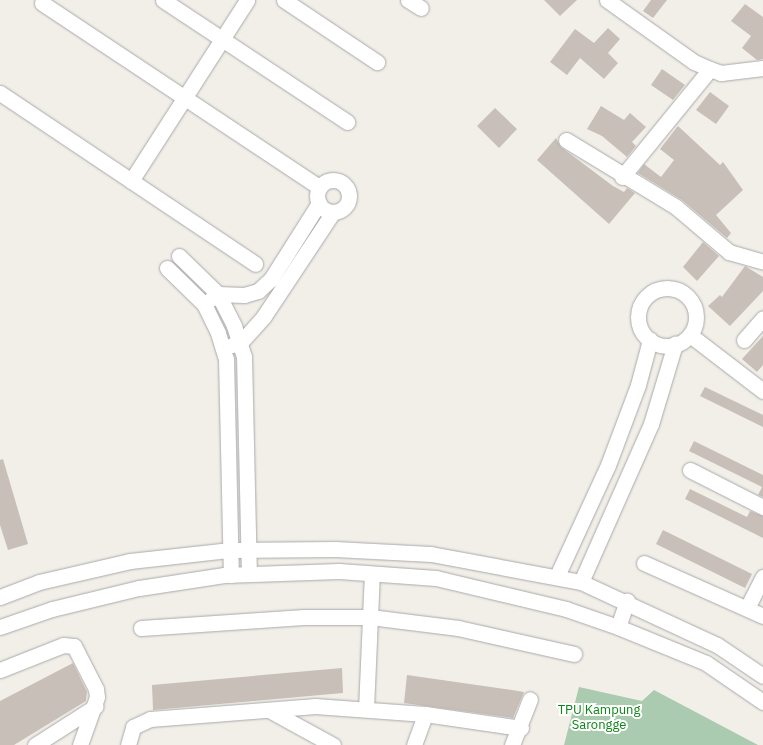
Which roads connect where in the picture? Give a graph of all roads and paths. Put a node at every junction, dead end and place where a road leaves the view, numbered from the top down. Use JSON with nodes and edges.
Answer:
{"nodes":[{"id":1,"x":163,"y":0,"type":"edge"},
{"id":2,"x":247,"y":0,"type":"edge"},
{"id":3,"x":284,"y":0,"type":"edge"},
{"id":4,"x":408,"y":0,"type":"edge"},
{"id":5,"x":606,"y":0,"type":"edge"},
{"id":6,"x":42,"y":3,"type":"dead end"},
{"id":7,"x":421,"y":8,"type":"dead end"},
{"id":8,"x":222,"y":39,"type":"junction"},
{"id":9,"x":377,"y":62,"type":"dead end"},
{"id":10,"x":763,"y":68,"type":"edge"},
{"id":11,"x":710,"y":69,"type":"junction"},
{"id":12,"x":0,"y":93,"type":"edge"},
{"id":13,"x":185,"y":98,"type":"junction"},
{"id":14,"x":347,"y":122,"type":"dead end"},
{"id":15,"x":566,"y":140,"type":"dead end"},
{"id":16,"x":622,"y":177,"type":"junction"},
{"id":17,"x":131,"y":181,"type":"junction"},
{"id":18,"x":319,"y":187,"type":"junction"},
{"id":19,"x":319,"y":203,"type":"junction"},
{"id":20,"x":333,"y":212,"type":"junction"},
{"id":21,"x":180,"y":256,"type":"dead end"},
{"id":22,"x":763,"y":262,"type":"edge"},
{"id":23,"x":255,"y":264,"type":"dead end"},
{"id":24,"x":167,"y":268,"type":"dead end"},
{"id":25,"x":218,"y":294,"type":"junction"},
{"id":26,"x":204,"y":304,"type":"junction"},
{"id":27,"x":763,"y":318,"type":"edge"},
{"id":28,"x":690,"y":335,"type":"junction"},
{"id":29,"x":650,"y":340,"type":"junction"},
{"id":30,"x":744,"y":340,"type":"dead end"},
{"id":31,"x":240,"y":343,"type":"junction"},
{"id":32,"x":675,"y":344,"type":"junction"},
{"id":33,"x":223,"y":347,"type":"junction"},
{"id":34,"x":763,"y":391,"type":"edge"},
{"id":35,"x":608,"y":465,"type":"junction"},
{"id":36,"x":690,"y":470,"type":"dead end"},
{"id":37,"x":629,"y":475,"type":"junction"},
{"id":38,"x":763,"y":507,"type":"edge"},
{"id":39,"x":230,"y":550,"type":"junction"},
{"id":40,"x":248,"y":550,"type":"junction"},
{"id":41,"x":644,"y":562,"type":"dead end"},
{"id":42,"x":249,"y":574,"type":"junction"},
{"id":43,"x":372,"y":574,"type":"junction"},
{"id":44,"x":231,"y":575,"type":"junction"},
{"id":45,"x":557,"y":576,"type":"junction"},
{"id":46,"x":763,"y":577,"type":"edge"},
{"id":47,"x":581,"y":582,"type":"junction"},
{"id":48,"x":0,"y":597,"type":"edge"},
{"id":49,"x":627,"y":601,"type":"junction"},
{"id":50,"x":748,"y":608,"type":"junction"},
{"id":51,"x":763,"y":616,"type":"edge"},
{"id":52,"x":370,"y":617,"type":"junction"},
{"id":53,"x":0,"y":627,"type":"edge"},
{"id":54,"x":618,"y":627,"type":"junction"},
{"id":55,"x":141,"y":628,"type":"dead end"},
{"id":56,"x":574,"y":654,"type":"dead end"},
{"id":57,"x":0,"y":670,"type":"edge"},
{"id":58,"x":763,"y":676,"type":"edge"},
{"id":59,"x":530,"y":699,"type":"dead end"},
{"id":60,"x":763,"y":702,"type":"edge"},
{"id":61,"x":96,"y":706,"type":"junction"},
{"id":62,"x":366,"y":709,"type":"junction"},
{"id":63,"x":269,"y":710,"type":"junction"},
{"id":64,"x":425,"y":714,"type":"junction"},
{"id":65,"x":521,"y":728,"type":"junction"},
{"id":66,"x":35,"y":745,"type":"edge"},
{"id":67,"x":80,"y":745,"type":"edge"},
{"id":68,"x":128,"y":745,"type":"edge"},
{"id":69,"x":333,"y":745,"type":"edge"},
{"id":70,"x":414,"y":745,"type":"edge"},
{"id":71,"x":512,"y":745,"type":"edge"}],
"edges":[{"from":1,"to":8,"type":"street"},
{"from":2,"to":8,"type":"street"},
{"from":3,"to":9,"type":"street"},
{"from":4,"to":7,"type":"street"},
{"from":5,"to":11,"type":"street"},
{"from":6,"to":13,"type":"street"},
{"from":8,"to":13,"type":"street"},
{"from":8,"to":14,"type":"street"},
{"from":10,"to":11,"type":"street"},
{"from":11,"to":16,"type":"street"},
{"from":12,"to":17,"type":"street"},
{"from":13,"to":17,"type":"street"},
{"from":13,"to":18,"type":"street"},
{"from":15,"to":16,"type":"street"},
{"from":16,"to":22,"type":"street"},
{"from":17,"to":23,"type":"street"},
{"from":18,"to":19,"type":"street"},
{"from":18,"to":20,"type":"street"},
{"from":19,"to":20,"type":"street"},
{"from":19,"to":25,"type":"street"},
{"from":20,"to":31,"type":"street"},
{"from":21,"to":25,"type":"street"},
{"from":24,"to":26,"type":"street"},
{"from":25,"to":26,"type":"street"},
{"from":25,"to":31,"type":"street"},
{"from":26,"to":33,"type":"street"},
{"from":27,"to":30,"type":"street"},
{"from":28,"to":29,"type":"street"},
{"from":28,"to":32,"type":"street"},
{"from":28,"to":34,"type":"street"},
{"from":29,"to":32,"type":"street"},
{"from":29,"to":35,"type":"street"},
{"from":31,"to":33,"type":"street"},
{"from":31,"to":40,"type":"street"},
{"from":32,"to":37,"type":"street"},
{"from":33,"to":39,"type":"street"},
{"from":35,"to":37,"type":"street"},
{"from":35,"to":45,"type":"street"},
{"from":36,"to":38,"type":"street"},
{"from":37,"to":47,"type":"street"},
{"from":39,"to":40,"type":"street"},
{"from":39,"to":44,"type":"street"},
{"from":39,"to":48,"type":"street"},
{"from":40,"to":42,"type":"street"},
{"from":40,"to":45,"type":"street"},
{"from":41,"to":50,"type":"street"},
{"from":42,"to":43,"type":"street"},
{"from":42,"to":44,"type":"street"},
{"from":43,"to":52,"type":"street"},
{"from":43,"to":54,"type":"street"},
{"from":44,"to":53,"type":"street"},
{"from":45,"to":47,"type":"street"},
{"from":46,"to":50,"type":"street"},
{"from":47,"to":49,"type":"street"},
{"from":49,"to":54,"type":"street"},
{"from":49,"to":58,"type":"street"},
{"from":50,"to":51,"type":"street"},
{"from":52,"to":55,"type":"street"},
{"from":52,"to":56,"type":"street"},
{"from":52,"to":62,"type":"street"},
{"from":54,"to":60,"type":"street"},
{"from":57,"to":61,"type":"street"},
{"from":59,"to":65,"type":"street"},
{"from":61,"to":66,"type":"street"},
{"from":61,"to":67,"type":"street"},
{"from":62,"to":63,"type":"street"},
{"from":62,"to":64,"type":"street"},
{"from":63,"to":68,"type":"street"},
{"from":63,"to":69,"type":"street"},
{"from":64,"to":65,"type":"street"},
{"from":64,"to":70,"type":"street"},
{"from":65,"to":71,"type":"street"}]}
